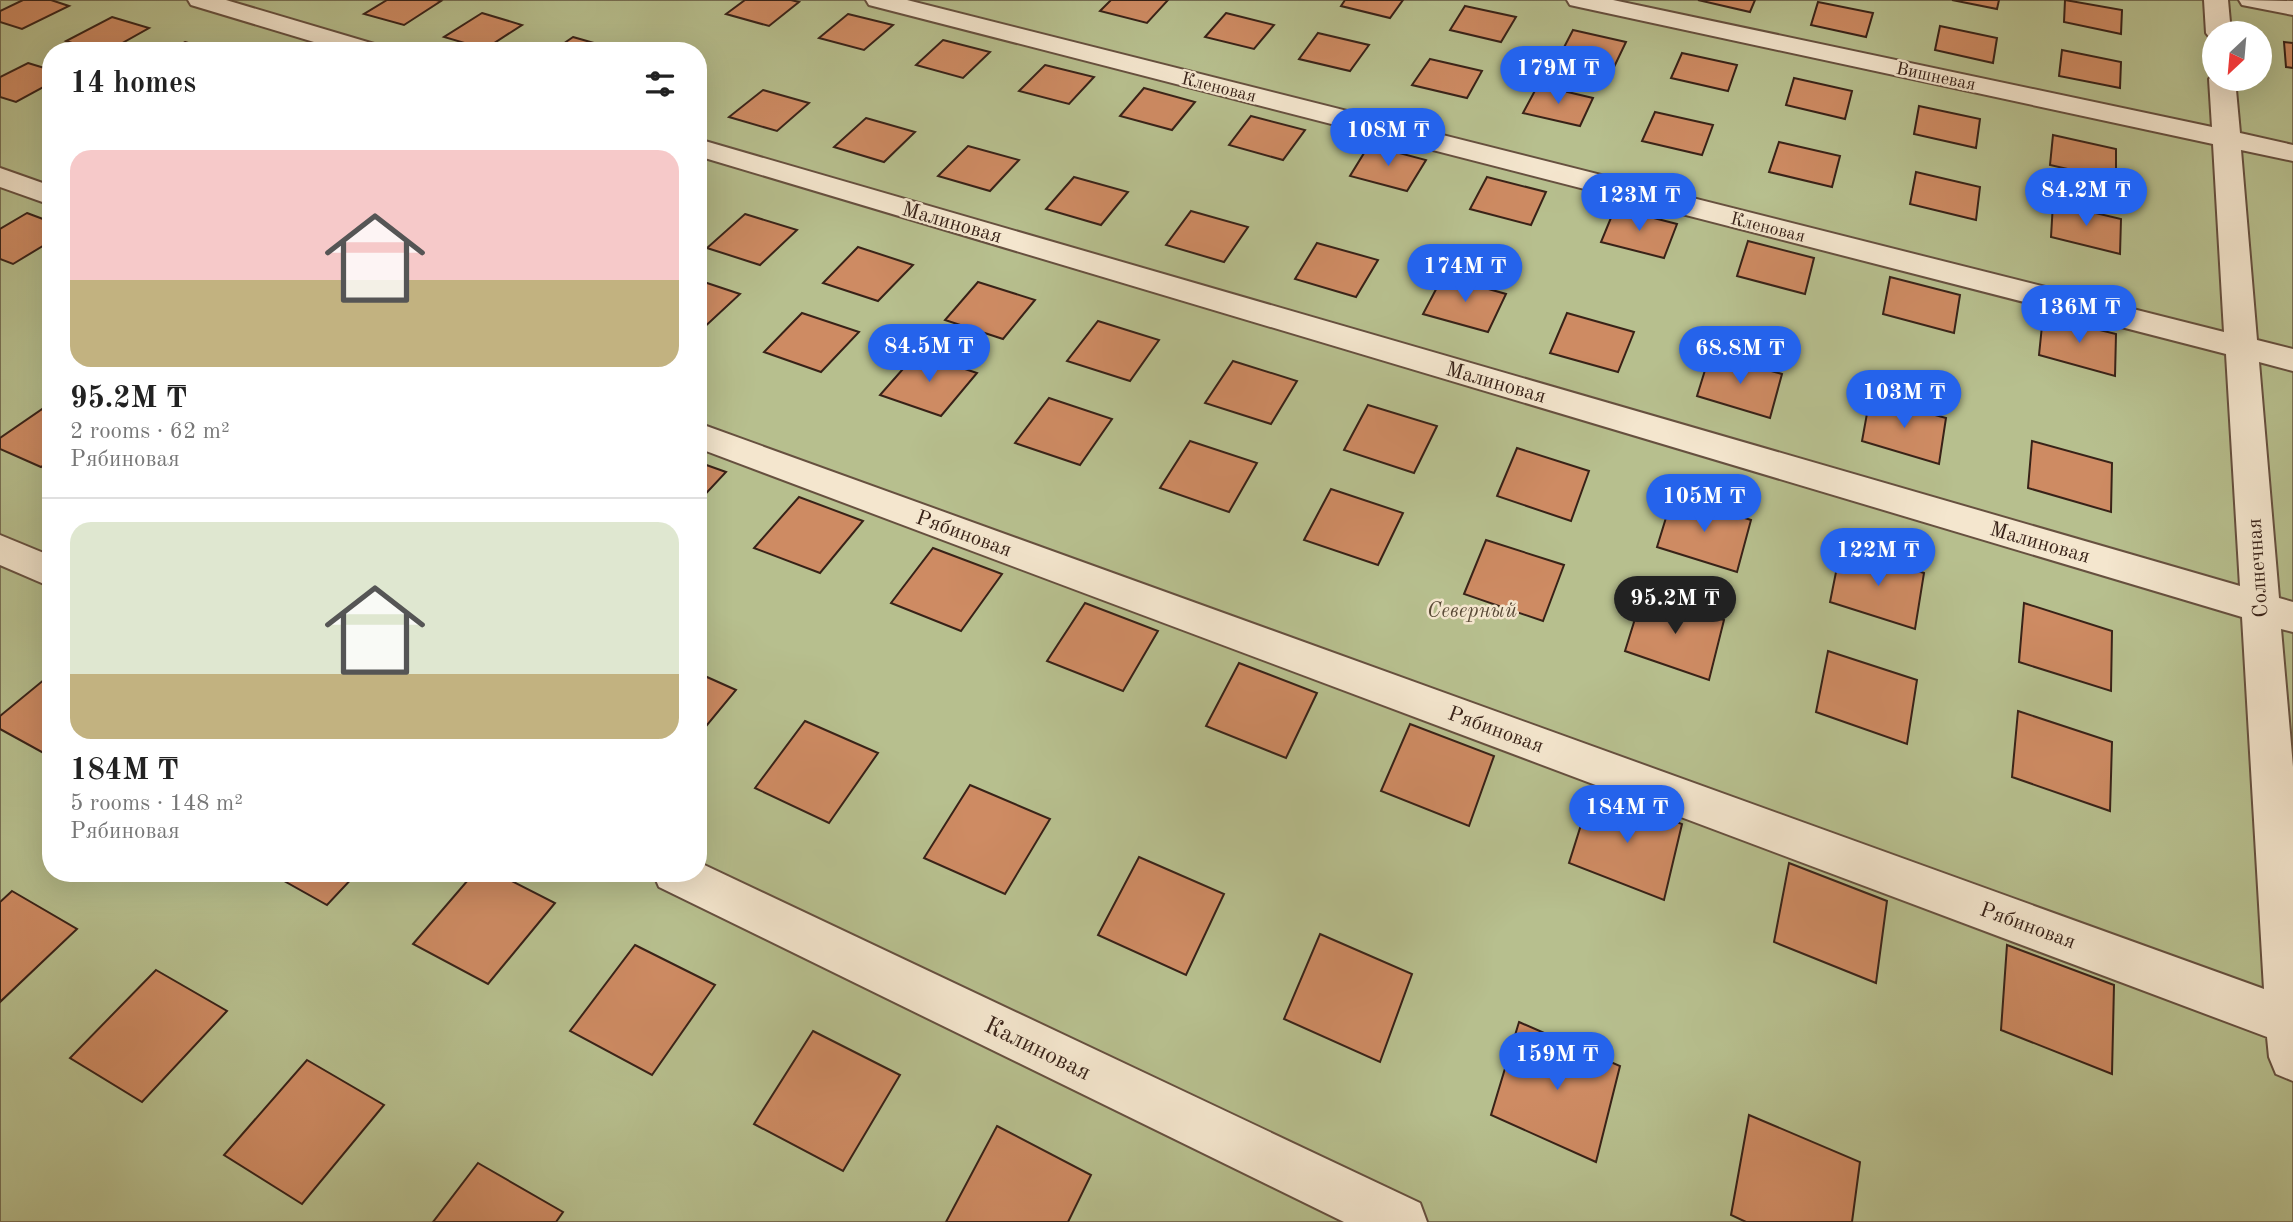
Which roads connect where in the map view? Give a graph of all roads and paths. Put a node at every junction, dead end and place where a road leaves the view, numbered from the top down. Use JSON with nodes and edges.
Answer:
{"nodes":[{"id":1,"x":200,"y":0,"type":"edge"},
{"id":2,"x":878,"y":0,"type":"edge"},
{"id":3,"x":1578,"y":0,"type":"edge"},
{"id":4,"x":2216,"y":0,"type":"edge"},
{"id":5,"x":2251,"y":0,"type":"edge"},
{"id":6,"x":2293,"y":8,"type":"edge"},
{"id":7,"x":2218,"y":21,"type":"edge"},
{"id":8,"x":342,"y":42,"type":"edge"},
{"id":9,"x":2223,"y":91,"type":"edge"},
{"id":10,"x":2226,"y":139,"type":"junction"},
{"id":11,"x":707,"y":150,"type":"edge"},
{"id":12,"x":2293,"y":153,"type":"edge"},
{"id":13,"x":0,"y":177,"type":"edge"},
{"id":14,"x":42,"y":193,"type":"edge"},
{"id":15,"x":2240,"y":347,"type":"junction"},
{"id":16,"x":2293,"y":360,"type":"edge"},
{"id":17,"x":707,"y":438,"type":"edge"},
{"id":18,"x":0,"y":549,"type":"edge"},
{"id":19,"x":42,"y":569,"type":"edge"},
{"id":20,"x":2276,"y":612,"type":"edge"},
{"id":21,"x":694,"y":882,"type":"edge"},
{"id":22,"x":2292,"y":1034,"type":"edge"},
{"id":23,"x":1401,"y":1222,"type":"edge"}],
"edges":[{"from":1,"to":8,"type":"street"},
{"from":2,"to":15,"type":"street","name":"Кленовая"},
{"from":3,"to":10,"type":"street","name":"Вишневая"},
{"from":4,"to":7,"type":"street"},
{"from":5,"to":6,"type":"street"},
{"from":9,"to":10,"type":"street","name":"Солнечная"},
{"from":10,"to":12,"type":"street","name":"Вишневая"},
{"from":10,"to":15,"type":"street","name":"Солнечная"},
{"from":11,"to":20,"type":"street","name":"Малиновая"},
{"from":13,"to":14,"type":"street"},
{"from":15,"to":16,"type":"street","name":"Кленовая"},
{"from":15,"to":20,"type":"street","name":"Солнечная"},
{"from":17,"to":22,"type":"street","name":"Рябиновая"},
{"from":18,"to":19,"type":"street"},
{"from":20,"to":22,"type":"street","name":"Солнечная"},
{"from":21,"to":23,"type":"street","name":"Калиновая"}]}
